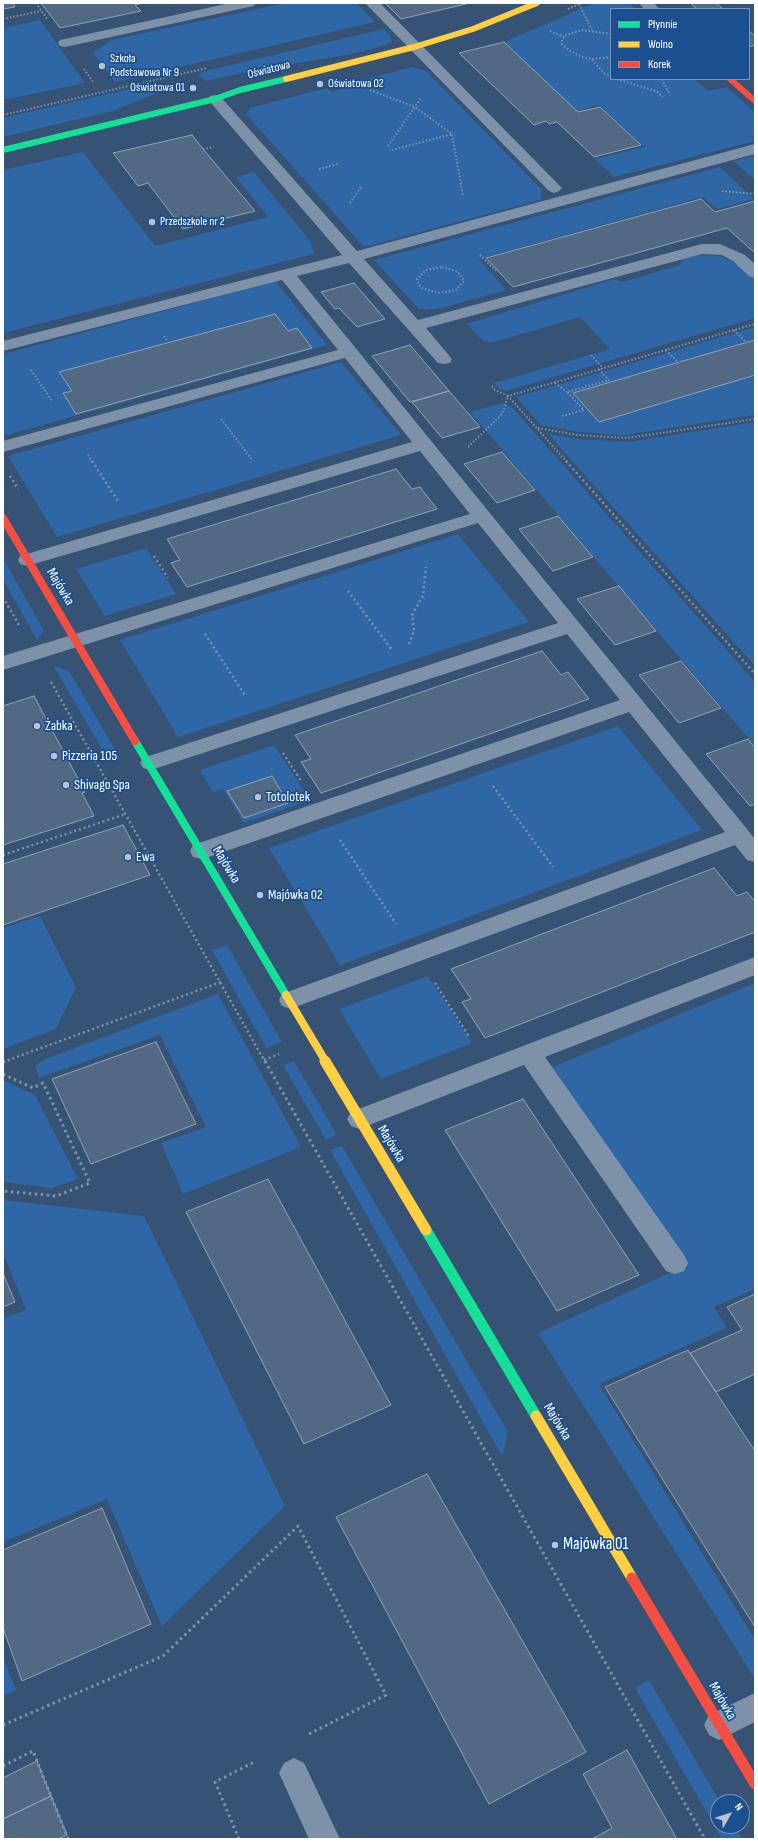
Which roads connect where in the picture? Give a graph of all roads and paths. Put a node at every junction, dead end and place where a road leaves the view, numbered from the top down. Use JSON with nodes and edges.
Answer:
{"nodes":[{"id":1,"x":249,"y":3,"type":"edge"},
{"id":2,"x":372,"y":3,"type":"edge"},
{"id":3,"x":536,"y":3,"type":"edge"},
{"id":4,"x":579,"y":4,"type":"dead end"},
{"id":5,"x":41,"y":11,"type":"dead end"},
{"id":6,"x":3,"y":19,"type":"edge"},
{"id":7,"x":592,"y":30,"type":"junction"},
{"id":8,"x":610,"y":34,"type":"edge"},
{"id":9,"x":65,"y":43,"type":"dead end"},
{"id":10,"x":414,"y":47,"type":"junction"},
{"id":11,"x":610,"y":57,"type":"edge"},
{"id":12,"x":592,"y":59,"type":"junction"},
{"id":13,"x":439,"y":72,"type":"junction"},
{"id":14,"x":610,"y":76,"type":"edge"},
{"id":15,"x":619,"y":80,"type":"edge"},
{"id":16,"x":662,"y":80,"type":"edge"},
{"id":17,"x":731,"y":80,"type":"edge"},
{"id":18,"x":364,"y":87,"type":"dead end"},
{"id":19,"x":670,"y":95,"type":"dead end"},
{"id":20,"x":663,"y":97,"type":"dead end"},
{"id":21,"x":215,"y":99,"type":"junction"},
{"id":22,"x":755,"y":101,"type":"edge"},
{"id":23,"x":415,"y":107,"type":"junction"},
{"id":24,"x":490,"y":125,"type":"junction"},
{"id":25,"x":452,"y":134,"type":"junction"},
{"id":26,"x":388,"y":146,"type":"dead end"},
{"id":27,"x":755,"y":149,"type":"edge"},
{"id":28,"x":3,"y":150,"type":"edge"},
{"id":29,"x":392,"y":150,"type":"dead end"},
{"id":30,"x":554,"y":188,"type":"dead end"},
{"id":31,"x":464,"y":228,"type":"junction"},
{"id":32,"x":360,"y":255,"type":"junction"},
{"id":33,"x":424,"y":272,"type":"junction"},
{"id":34,"x":755,"y":273,"type":"edge"},
{"id":35,"x":287,"y":275,"type":"junction"},
{"id":36,"x":755,"y":324,"type":"edge"},
{"id":37,"x":415,"y":326,"type":"junction"},
{"id":38,"x":733,"y":330,"type":"junction"},
{"id":39,"x":746,"y":342,"type":"dead end"},
{"id":40,"x":3,"y":346,"type":"edge"},
{"id":41,"x":666,"y":350,"type":"junction"},
{"id":42,"x":349,"y":352,"type":"junction"},
{"id":43,"x":591,"y":355,"type":"dead end"},
{"id":44,"x":444,"y":359,"type":"dead end"},
{"id":45,"x":678,"y":362,"type":"dead end"},
{"id":46,"x":603,"y":368,"type":"junction"},
{"id":47,"x":598,"y":369,"type":"junction"},
{"id":48,"x":554,"y":382,"type":"junction"},
{"id":49,"x":491,"y":384,"type":"dead end"},
{"id":50,"x":567,"y":392,"type":"junction"},
{"id":51,"x":202,"y":393,"type":"junction"},
{"id":52,"x":508,"y":396,"type":"junction"},
{"id":53,"x":562,"y":416,"type":"dead end"},
{"id":54,"x":755,"y":419,"type":"edge"},
{"id":55,"x":537,"y":428,"type":"junction"},
{"id":56,"x":424,"y":444,"type":"junction"},
{"id":57,"x":3,"y":447,"type":"edge"},
{"id":58,"x":468,"y":447,"type":"dead end"},
{"id":59,"x":273,"y":488,"type":"junction"},
{"id":60,"x":482,"y":516,"type":"junction"},
{"id":61,"x":3,"y":518,"type":"edge"},
{"id":62,"x":443,"y":528,"type":"junction"},
{"id":63,"x":27,"y":560,"type":"junction"},
{"id":64,"x":328,"y":563,"type":"junction"},
{"id":65,"x":3,"y":598,"type":"edge"},
{"id":66,"x":571,"y":626,"type":"junction"},
{"id":67,"x":76,"y":640,"type":"junction"},
{"id":68,"x":35,"y":653,"type":"junction"},
{"id":69,"x":3,"y":663,"type":"edge"},
{"id":70,"x":407,"y":670,"type":"junction"},
{"id":71,"x":755,"y":674,"type":"edge"},
{"id":72,"x":633,"y":703,"type":"junction"},
{"id":73,"x":472,"y":758,"type":"junction"},
{"id":74,"x":150,"y":764,"type":"junction"},
{"id":75,"x":126,"y":814,"type":"junction"},
{"id":76,"x":739,"y":835,"type":"junction"},
{"id":77,"x":201,"y":851,"type":"junction"},
{"id":78,"x":755,"y":854,"type":"edge"},
{"id":79,"x":3,"y":855,"type":"edge"},
{"id":80,"x":574,"y":896,"type":"junction"},
{"id":81,"x":755,"y":966,"type":"edge"},
{"id":82,"x":221,"y":982,"type":"junction"},
{"id":83,"x":290,"y":1000,"type":"junction"},
{"id":84,"x":529,"y":1053,"type":"junction"},
{"id":85,"x":3,"y":1062,"type":"edge"},
{"id":86,"x":3,"y":1074,"type":"edge"},
{"id":87,"x":360,"y":1119,"type":"junction"},
{"id":88,"x":3,"y":1191,"type":"edge"},
{"id":89,"x":675,"y":1263,"type":"dead end"},
{"id":90,"x":755,"y":1707,"type":"edge"},
{"id":91,"x":3,"y":1725,"type":"edge"},
{"id":92,"x":719,"y":1725,"type":"junction"},
{"id":93,"x":300,"y":1738,"type":"dead end"},
{"id":94,"x":258,"y":1760,"type":"dead end"},
{"id":95,"x":3,"y":1766,"type":"edge"},
{"id":96,"x":294,"y":1773,"type":"dead end"},
{"id":97,"x":755,"y":1784,"type":"edge"},
{"id":98,"x":68,"y":1839,"type":"edge"},
{"id":99,"x":239,"y":1839,"type":"edge"},
{"id":100,"x":325,"y":1839,"type":"edge"},
{"id":101,"x":705,"y":1839,"type":"edge"}],
"edges":[{"from":1,"to":9,"type":"street"},
{"from":2,"to":10,"type":"street"},
{"from":3,"to":10,"type":"street","name":"Oświatowa"},
{"from":4,"to":7,"type":"path"},
{"from":5,"to":6,"type":"path"},
{"from":7,"to":8,"type":"path"},
{"from":7,"to":12,"type":"path"},
{"from":10,"to":13,"type":"street"},
{"from":10,"to":21,"type":"street","name":"Oświatowa"},
{"from":11,"to":12,"type":"path"},
{"from":12,"to":14,"type":"path"},
{"from":13,"to":23,"type":"path"},
{"from":13,"to":24,"type":"street"},
{"from":15,"to":20,"type":"path"},
{"from":16,"to":19,"type":"path"},
{"from":17,"to":22,"type":"street"},
{"from":18,"to":23,"type":"path"},
{"from":21,"to":28,"type":"street","name":"Oświatowa"},
{"from":21,"to":32,"type":"street"},
{"from":23,"to":25,"type":"path"},
{"from":23,"to":26,"type":"path"},
{"from":24,"to":25,"type":"path"},
{"from":24,"to":30,"type":"street"},
{"from":25,"to":29,"type":"path"},
{"from":25,"to":31,"type":"path"},
{"from":27,"to":31,"type":"street"},
{"from":31,"to":32,"type":"street"},
{"from":32,"to":33,"type":"path"},
{"from":32,"to":35,"type":"street"},
{"from":32,"to":37,"type":"street"},
{"from":33,"to":33,"type":"path"},
{"from":34,"to":37,"type":"street"},
{"from":35,"to":40,"type":"street"},
{"from":35,"to":42,"type":"street"},
{"from":36,"to":38,"type":"path"},
{"from":37,"to":44,"type":"street"},
{"from":38,"to":39,"type":"path"},
{"from":38,"to":41,"type":"path"},
{"from":41,"to":45,"type":"path"},
{"from":41,"to":46,"type":"path"},
{"from":42,"to":51,"type":"street"},
{"from":42,"to":56,"type":"street"},
{"from":43,"to":46,"type":"path"},
{"from":46,"to":47,"type":"path"},
{"from":47,"to":48,"type":"path"},
{"from":47,"to":50,"type":"path"},
{"from":48,"to":50,"type":"path"},
{"from":48,"to":52,"type":"path"},
{"from":49,"to":52,"type":"path"},
{"from":50,"to":53,"type":"path"},
{"from":51,"to":57,"type":"street"},
{"from":51,"to":59,"type":"path"},
{"from":52,"to":55,"type":"path"},
{"from":52,"to":58,"type":"path"},
{"from":54,"to":55,"type":"path"},
{"from":55,"to":71,"type":"path"},
{"from":56,"to":59,"type":"street"},
{"from":56,"to":60,"type":"street"},
{"from":59,"to":63,"type":"street"},
{"from":60,"to":62,"type":"street"},
{"from":60,"to":66,"type":"street"},
{"from":61,"to":63,"type":"street","name":"Majówka"},
{"from":62,"to":64,"type":"street"},
{"from":62,"to":70,"type":"path"},
{"from":63,"to":67,"type":"street","name":"Majówka"},
{"from":64,"to":67,"type":"street"},
{"from":64,"to":70,"type":"path"},
{"from":65,"to":68,"type":"path"},
{"from":66,"to":70,"type":"street"},
{"from":66,"to":72,"type":"street"},
{"from":67,"to":68,"type":"street"},
{"from":67,"to":74,"type":"street","name":"Majówka"},
{"from":68,"to":69,"type":"street"},
{"from":68,"to":75,"type":"path"},
{"from":70,"to":74,"type":"street"},
{"from":72,"to":73,"type":"street"},
{"from":72,"to":76,"type":"street"},
{"from":73,"to":77,"type":"street"},
{"from":73,"to":80,"type":"path"},
{"from":74,"to":77,"type":"street","name":"Majówka"},
{"from":75,"to":79,"type":"path"},
{"from":75,"to":82,"type":"path"},
{"from":76,"to":78,"type":"street"},
{"from":76,"to":80,"type":"street"},
{"from":77,"to":83,"type":"street","name":"Majówka"},
{"from":80,"to":83,"type":"street"},
{"from":81,"to":84,"type":"street"},
{"from":82,"to":85,"type":"path"},
{"from":82,"to":101,"type":"path"},
{"from":83,"to":87,"type":"street","name":"Majówka"},
{"from":84,"to":87,"type":"street"},
{"from":84,"to":89,"type":"street"},
{"from":86,"to":88,"type":"path"},
{"from":87,"to":92,"type":"street","name":"Majówka"},
{"from":90,"to":92,"type":"street"},
{"from":91,"to":93,"type":"path"},
{"from":92,"to":97,"type":"street","name":"Majówka"},
{"from":94,"to":99,"type":"path"},
{"from":95,"to":98,"type":"path"},
{"from":96,"to":100,"type":"street"}]}
